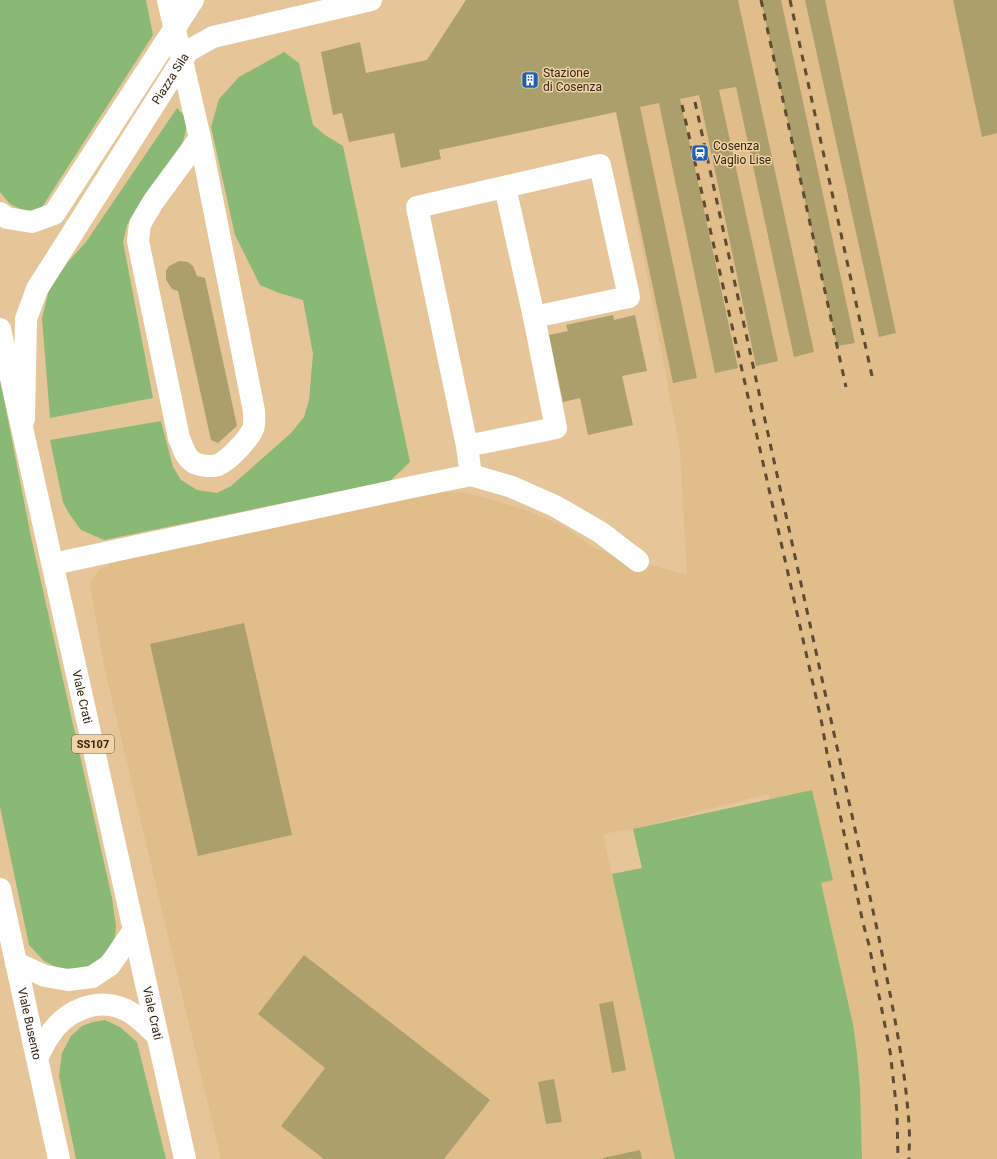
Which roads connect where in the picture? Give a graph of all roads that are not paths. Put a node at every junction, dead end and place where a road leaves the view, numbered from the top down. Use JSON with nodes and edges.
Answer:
{"nodes":[{"id":1,"x":168,"y":0,"type":"edge"},
{"id":2,"x":193,"y":0,"type":"edge"},
{"id":3,"x":297,"y":0,"type":"edge"},
{"id":4,"x":371,"y":0,"type":"edge"},
{"id":5,"x":324,"y":11,"type":"junction"},
{"id":6,"x":200,"y":138,"type":"junction"},
{"id":7,"x":505,"y":187,"type":"junction"},
{"id":8,"x":0,"y":213,"type":"edge"},
{"id":9,"x":534,"y":316,"type":"junction"},
{"id":10,"x":0,"y":329,"type":"edge"},
{"id":11,"x":24,"y":437,"type":"junction"},
{"id":12,"x":467,"y":446,"type":"junction"},
{"id":13,"x":471,"y":475,"type":"junction"},
{"id":14,"x":638,"y":561,"type":"dead end"},
{"id":15,"x":53,"y":564,"type":"junction"},
{"id":16,"x":0,"y":890,"type":"edge"},
{"id":17,"x":134,"y":930,"type":"junction"},
{"id":18,"x":16,"y":963,"type":"junction"},
{"id":19,"x":158,"y":1035,"type":"junction"},
{"id":20,"x":37,"y":1058,"type":"junction"},
{"id":21,"x":59,"y":1159,"type":"edge"},
{"id":22,"x":186,"y":1159,"type":"edge"}],
"edges":[{"from":1,"to":6,"type":"street"},
{"from":2,"to":8,"type":"street","name":"Piazza Sila"},
{"from":3,"to":5,"type":"street"},
{"from":4,"to":5,"type":"street","name":"Piazza Sila"},
{"from":5,"to":11,"type":"street","name":"Piazza Sila"},
{"from":6,"to":6,"type":"street"},
{"from":7,"to":9,"type":"street"},
{"from":7,"to":9,"type":"street"},
{"from":7,"to":12,"type":"street"},
{"from":9,"to":12,"type":"street"},
{"from":10,"to":11,"type":"street","name":"Viale Crati","number":"SS107"},
{"from":11,"to":15,"type":"street","name":"Viale Crati","number":"SS107"},
{"from":12,"to":13,"type":"street"},
{"from":13,"to":14,"type":"street"},
{"from":13,"to":15,"type":"street"},
{"from":15,"to":17,"type":"street","name":"Viale Crati","number":"SS107"},
{"from":16,"to":18,"type":"street","name":"Viale Busento"},
{"from":17,"to":18,"type":"street"},
{"from":17,"to":19,"type":"street","name":"Viale Crati","number":"SS107"},
{"from":18,"to":20,"type":"street","name":"Viale Busento"},
{"from":19,"to":20,"type":"street"},
{"from":19,"to":22,"type":"street","name":"Viale Crati","number":"SS107"},
{"from":20,"to":21,"type":"street","name":"Viale Busento"}]}
